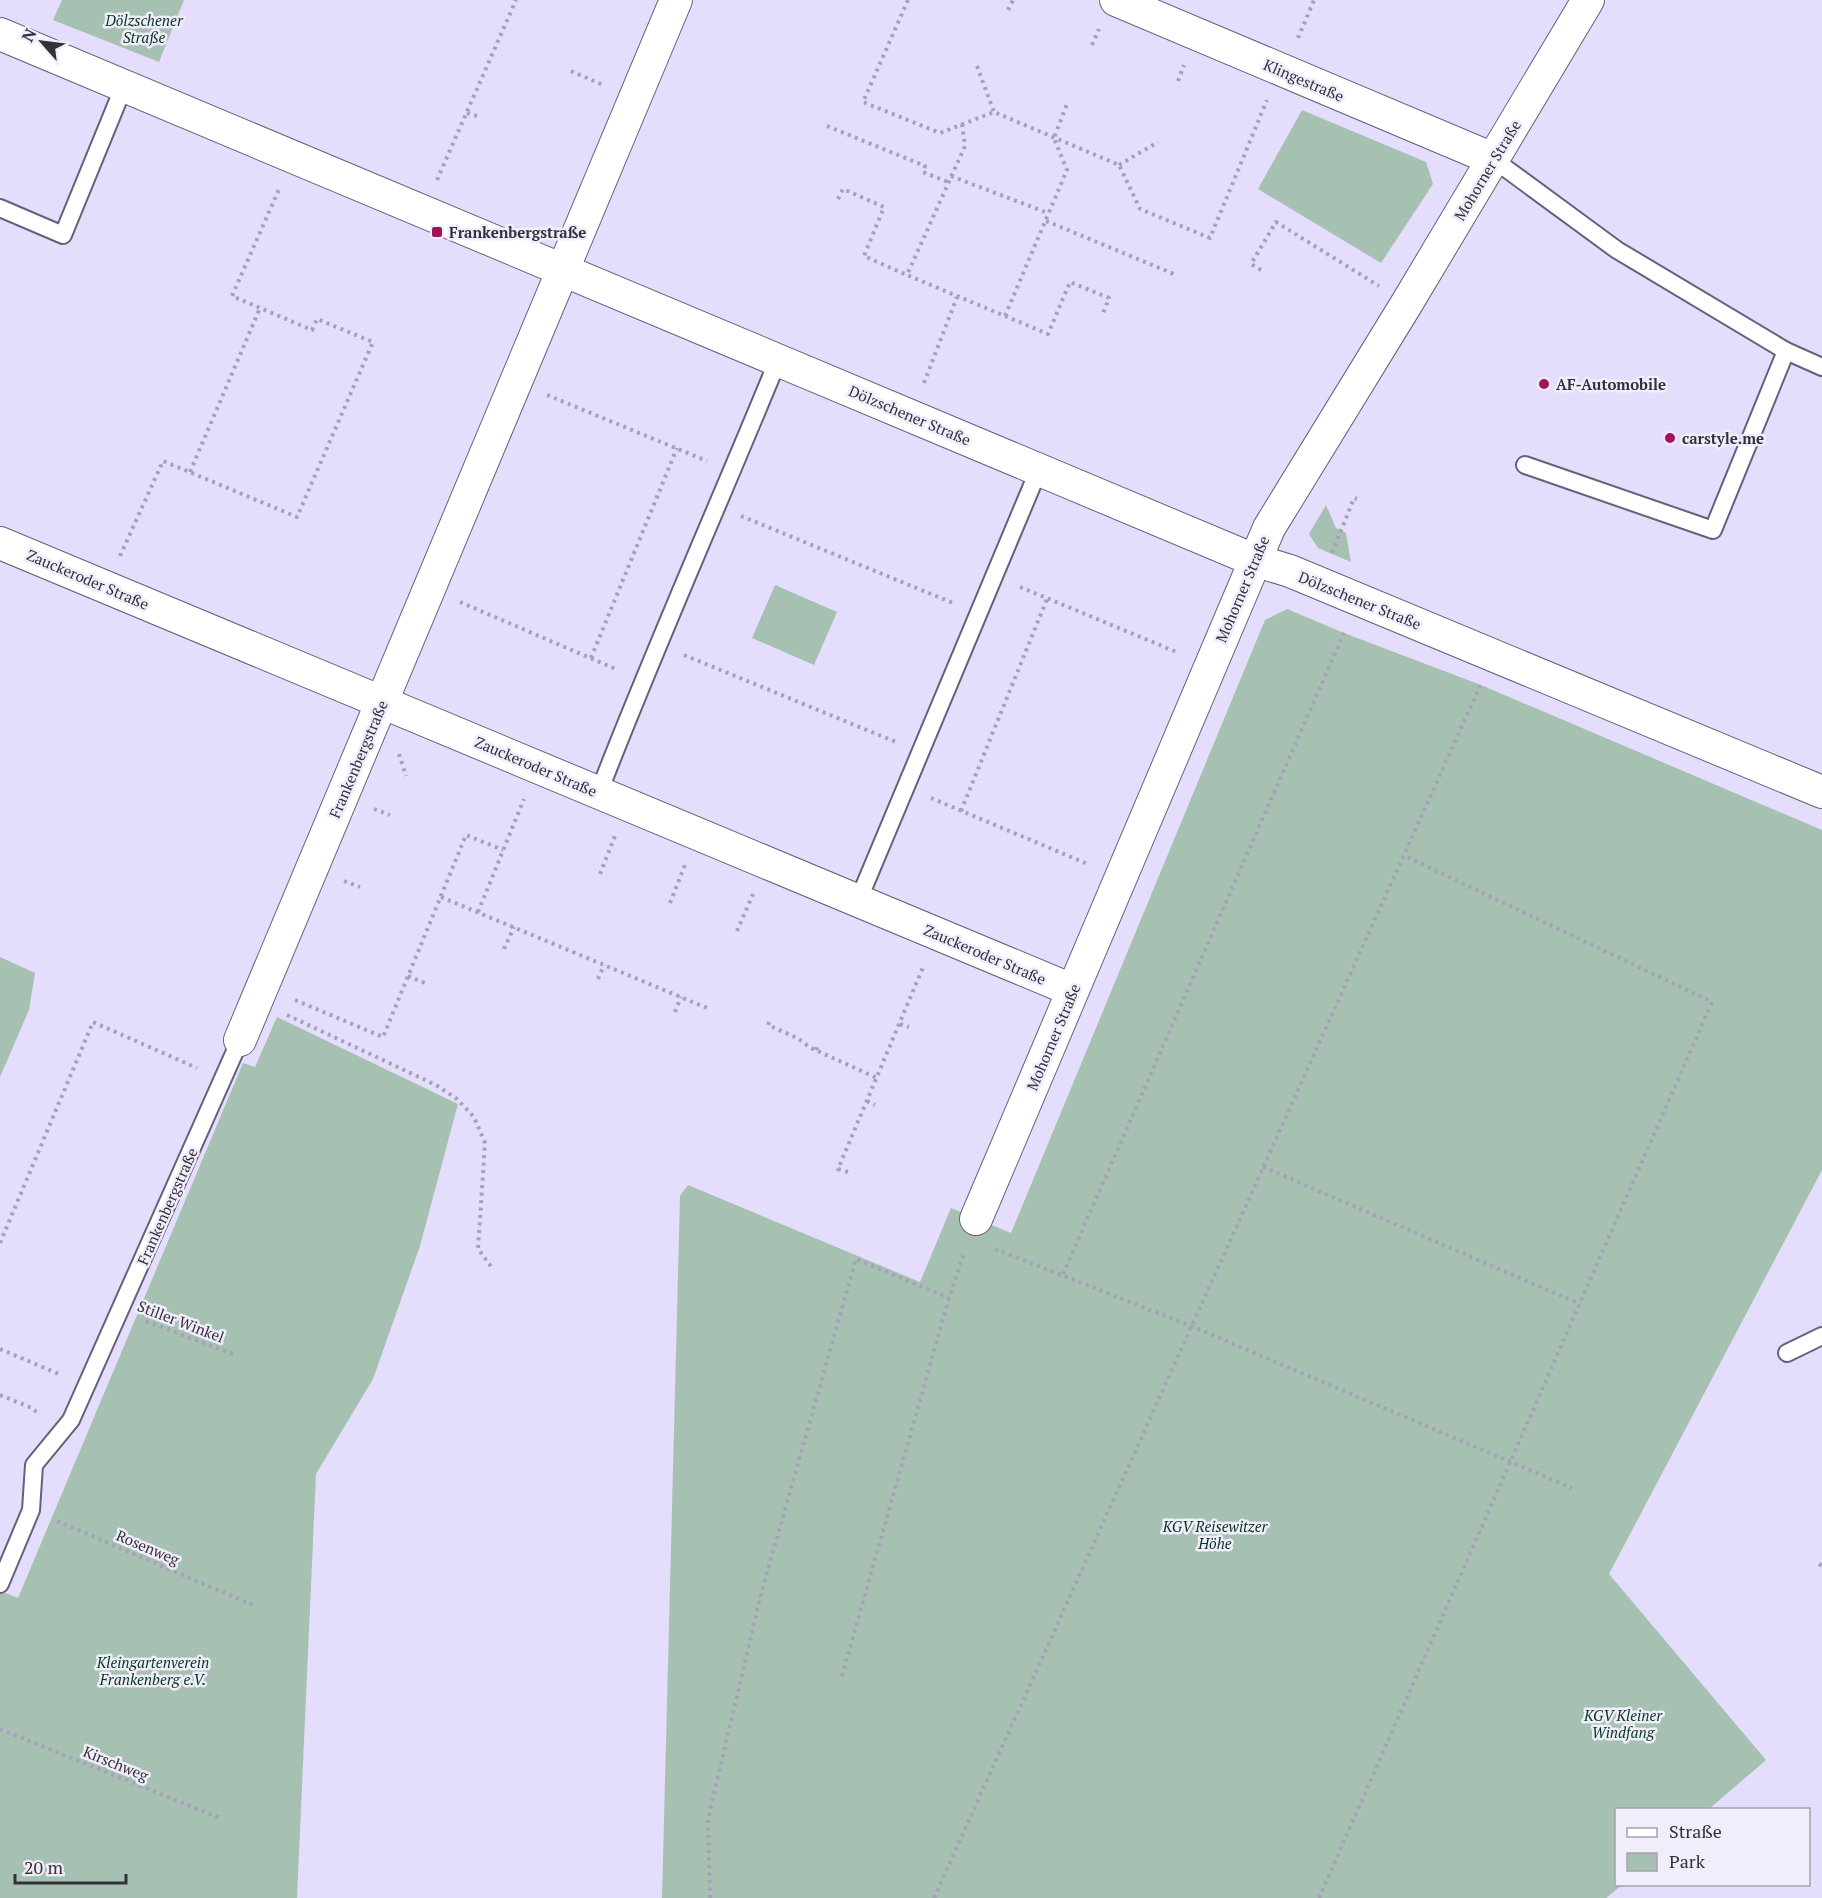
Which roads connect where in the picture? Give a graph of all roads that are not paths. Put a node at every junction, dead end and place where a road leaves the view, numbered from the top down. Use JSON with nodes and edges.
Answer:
{"nodes":[{"id":1,"x":676,"y":0,"type":"edge"},
{"id":2,"x":1116,"y":0,"type":"edge"},
{"id":3,"x":1588,"y":0,"type":"edge"},
{"id":4,"x":0,"y":34,"type":"edge"},
{"id":5,"x":124,"y":86,"type":"junction"},
{"id":6,"x":1493,"y":159,"type":"junction"},
{"id":7,"x":0,"y":208,"type":"edge"},
{"id":8,"x":562,"y":270,"type":"junction"},
{"id":9,"x":1786,"y":351,"type":"junction"},
{"id":10,"x":778,"y":360,"type":"junction"},
{"id":11,"x":1822,"y":367,"type":"edge"},
{"id":12,"x":1525,"y":465,"type":"dead end"},
{"id":13,"x":1039,"y":469,"type":"junction"},
{"id":14,"x":0,"y":543,"type":"edge"},
{"id":15,"x":1254,"y":560,"type":"junction"},
{"id":16,"x":382,"y":702,"type":"junction"},
{"id":17,"x":599,"y":792,"type":"junction"},
{"id":18,"x":1822,"y":792,"type":"edge"},
{"id":19,"x":858,"y":900,"type":"junction"},
{"id":20,"x":1072,"y":990,"type":"junction"},
{"id":21,"x":240,"y":1041,"type":"joint"},
{"id":22,"x":972,"y":1229,"type":"road end"},
{"id":23,"x":1822,"y":1336,"type":"edge"},
{"id":24,"x":1787,"y":1353,"type":"dead end"},
{"id":25,"x":0,"y":1584,"type":"edge"}],
"edges":[{"from":1,"to":8,"type":"street","name":"Frankenbergstraße"},
{"from":2,"to":6,"type":"street","name":"Klingestraße"},
{"from":3,"to":6,"type":"street","name":"Mohorner Straße"},
{"from":4,"to":5,"type":"street","name":"Dölzschener Straße"},
{"from":5,"to":7,"type":"lane"},
{"from":5,"to":8,"type":"street","name":"Dölzschener Straße"},
{"from":6,"to":9,"type":"lane"},
{"from":6,"to":15,"type":"street","name":"Mohorner Straße"},
{"from":8,"to":10,"type":"street","name":"Dölzschener Straße"},
{"from":8,"to":16,"type":"street","name":"Frankenbergstraße"},
{"from":9,"to":11,"type":"lane"},
{"from":9,"to":12,"type":"lane"},
{"from":10,"to":13,"type":"street","name":"Dölzschener Straße"},
{"from":10,"to":17,"type":"lane"},
{"from":13,"to":15,"type":"street","name":"Dölzschener Straße"},
{"from":13,"to":19,"type":"lane"},
{"from":14,"to":16,"type":"street","name":"Zauckeroder Straße"},
{"from":15,"to":18,"type":"street","name":"Dölzschener Straße"},
{"from":15,"to":20,"type":"street","name":"Mohorner Straße"},
{"from":16,"to":17,"type":"street","name":"Zauckeroder Straße"},
{"from":16,"to":21,"type":"street","name":"Frankenbergstraße"},
{"from":17,"to":19,"type":"street","name":"Zauckeroder Straße"},
{"from":19,"to":20,"type":"street","name":"Zauckeroder Straße"},
{"from":20,"to":22,"type":"street","name":"Mohorner Straße"},
{"from":21,"to":25,"type":"lane","name":"Frankenbergstraße"},
{"from":23,"to":24,"type":"lane"}]}
